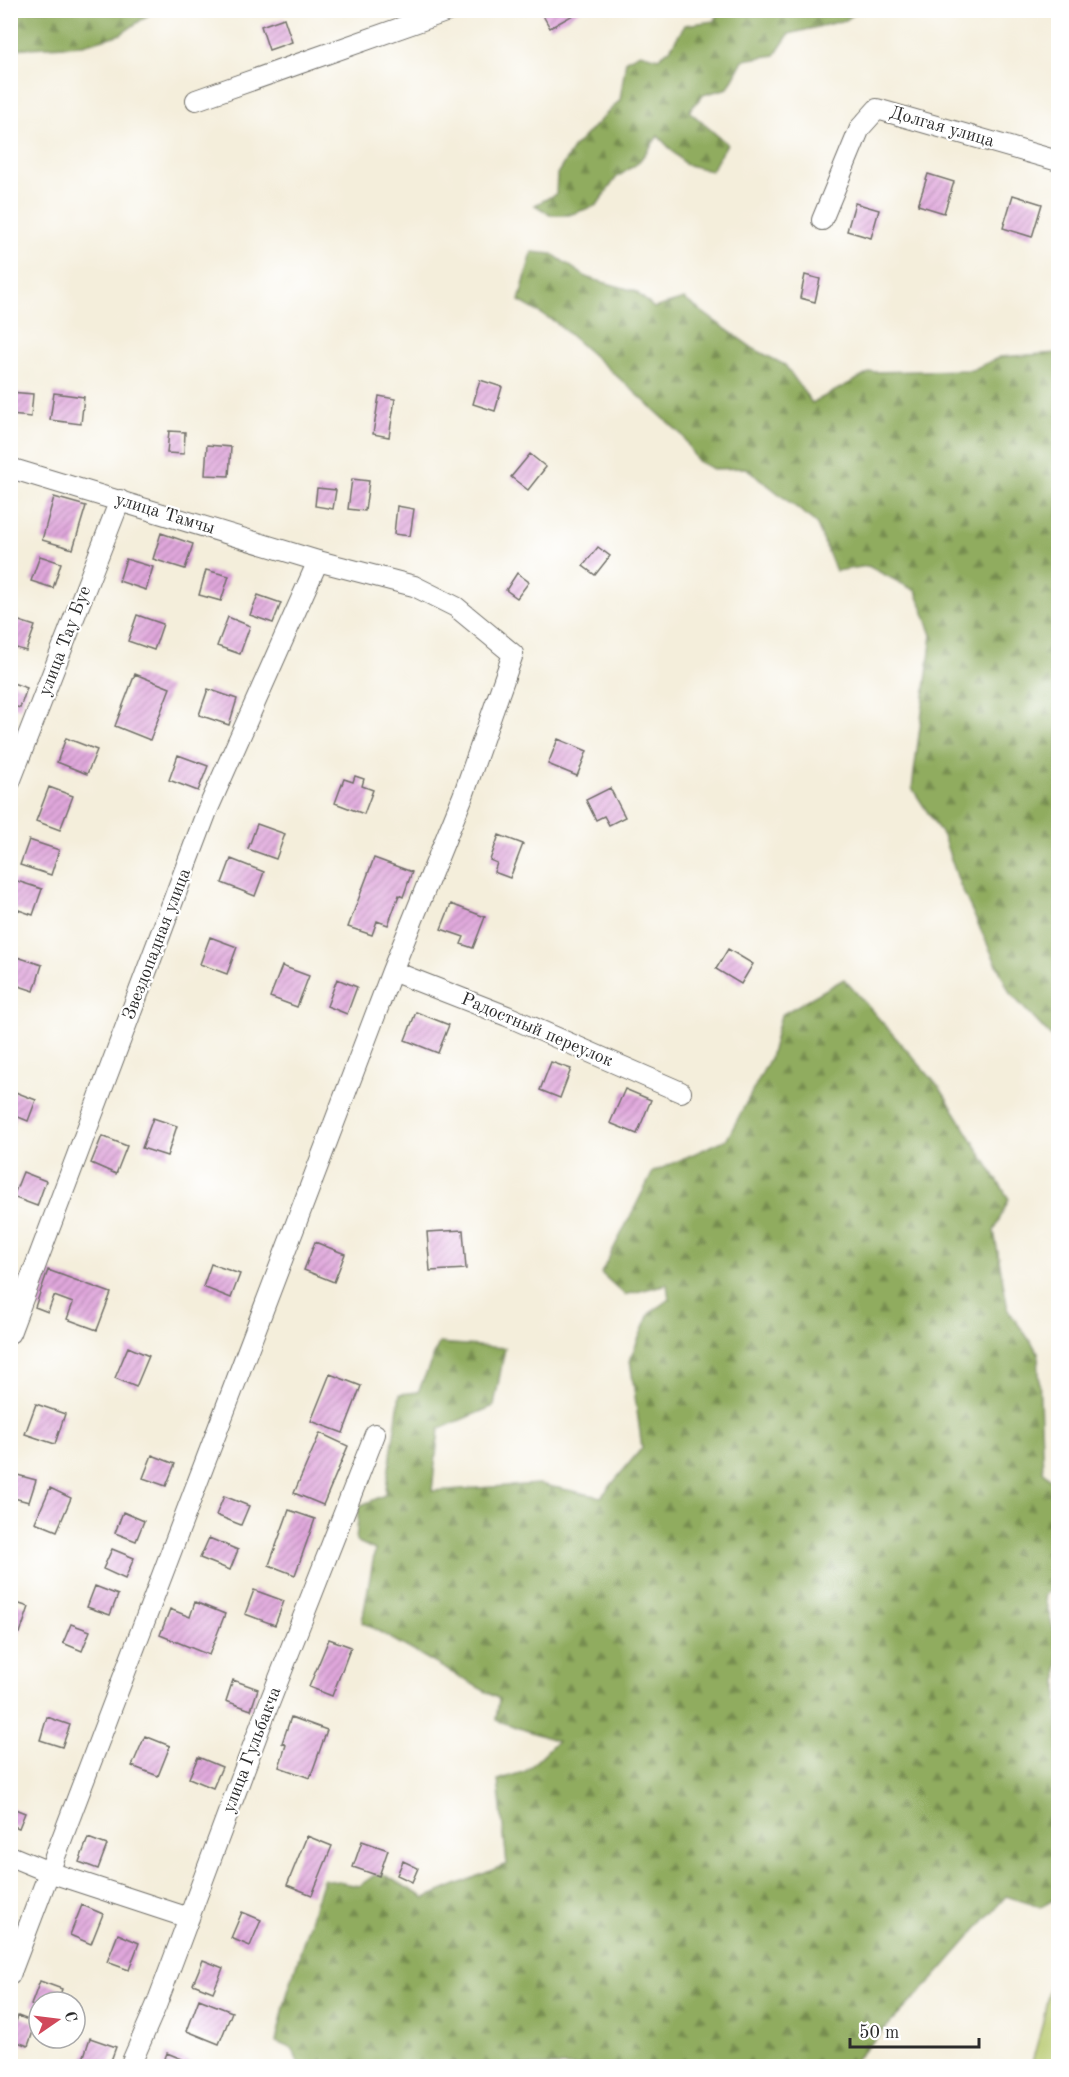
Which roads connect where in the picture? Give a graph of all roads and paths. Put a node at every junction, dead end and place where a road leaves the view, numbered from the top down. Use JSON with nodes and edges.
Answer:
{"nodes":[{"id":1,"x":451,"y":10,"type":"edge"},
{"id":2,"x":196,"y":100,"type":"dead end"},
{"id":3,"x":1059,"y":161,"type":"edge"},
{"id":4,"x":822,"y":220,"type":"dead end"},
{"id":5,"x":10,"y":468,"type":"edge"},
{"id":6,"x":120,"y":500,"type":"junction"},
{"id":7,"x":318,"y":561,"type":"junction"},
{"id":8,"x":10,"y":782,"type":"edge"},
{"id":9,"x":392,"y":971,"type":"junction"},
{"id":10,"x":681,"y":1092,"type":"dead end"},
{"id":11,"x":10,"y":1333,"type":"edge"},
{"id":12,"x":375,"y":1434,"type":"dead end"},
{"id":13,"x":10,"y":1856,"type":"edge"},
{"id":14,"x":50,"y":1872,"type":"junction"},
{"id":15,"x":189,"y":1918,"type":"junction"},
{"id":16,"x":10,"y":1975,"type":"edge"},
{"id":17,"x":130,"y":2067,"type":"edge"}],
"edges":[{"from":1,"to":2,"type":"street"},
{"from":3,"to":4,"type":"street","name":"Долгая улица"},
{"from":5,"to":6,"type":"street","name":"улица Тамчы"},
{"from":6,"to":7,"type":"street","name":"улица Тамчы"},
{"from":6,"to":8,"type":"street","name":"улица Тау Буе"},
{"from":7,"to":9,"type":"street","name":"улица Тамчы"},
{"from":7,"to":11,"type":"street","name":"Звездопадная улица"},
{"from":9,"to":10,"type":"street","name":"Радостный переулок"},
{"from":9,"to":14,"type":"street"},
{"from":12,"to":15,"type":"street","name":"улица Гульбакча"},
{"from":13,"to":14,"type":"street"},
{"from":14,"to":15,"type":"street"},
{"from":14,"to":16,"type":"street"},
{"from":15,"to":17,"type":"street","name":"улица Гульбакча"}]}
